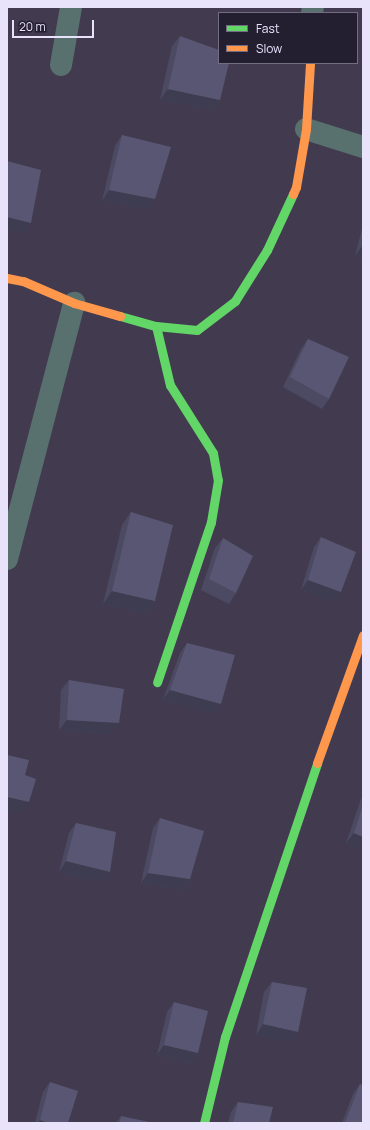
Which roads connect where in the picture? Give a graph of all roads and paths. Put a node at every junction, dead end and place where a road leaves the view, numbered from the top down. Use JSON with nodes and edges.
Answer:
{"nodes":[{"id":1,"x":71,"y":7,"type":"edge"},
{"id":2,"x":310,"y":64,"type":"edge"},
{"id":3,"x":61,"y":65,"type":"dead end"},
{"id":4,"x":306,"y":129,"type":"junction"},
{"id":5,"x":363,"y":147,"type":"edge"},
{"id":6,"x":7,"y":278,"type":"edge"},
{"id":7,"x":74,"y":303,"type":"junction"},
{"id":8,"x":156,"y":326,"type":"junction"},
{"id":9,"x":7,"y":559,"type":"edge"},
{"id":10,"x":363,"y":635,"type":"edge"},
{"id":11,"x":157,"y":682,"type":"dead end"},
{"id":12,"x":204,"y":1123,"type":"edge"}],
"edges":[{"from":1,"to":3,"type":"street"},
{"from":2,"to":4,"type":"street"},
{"from":4,"to":5,"type":"street"},
{"from":4,"to":8,"type":"street"},
{"from":6,"to":7,"type":"street"},
{"from":7,"to":8,"type":"street"},
{"from":7,"to":9,"type":"street"},
{"from":8,"to":11,"type":"street"},
{"from":10,"to":12,"type":"street"}]}
